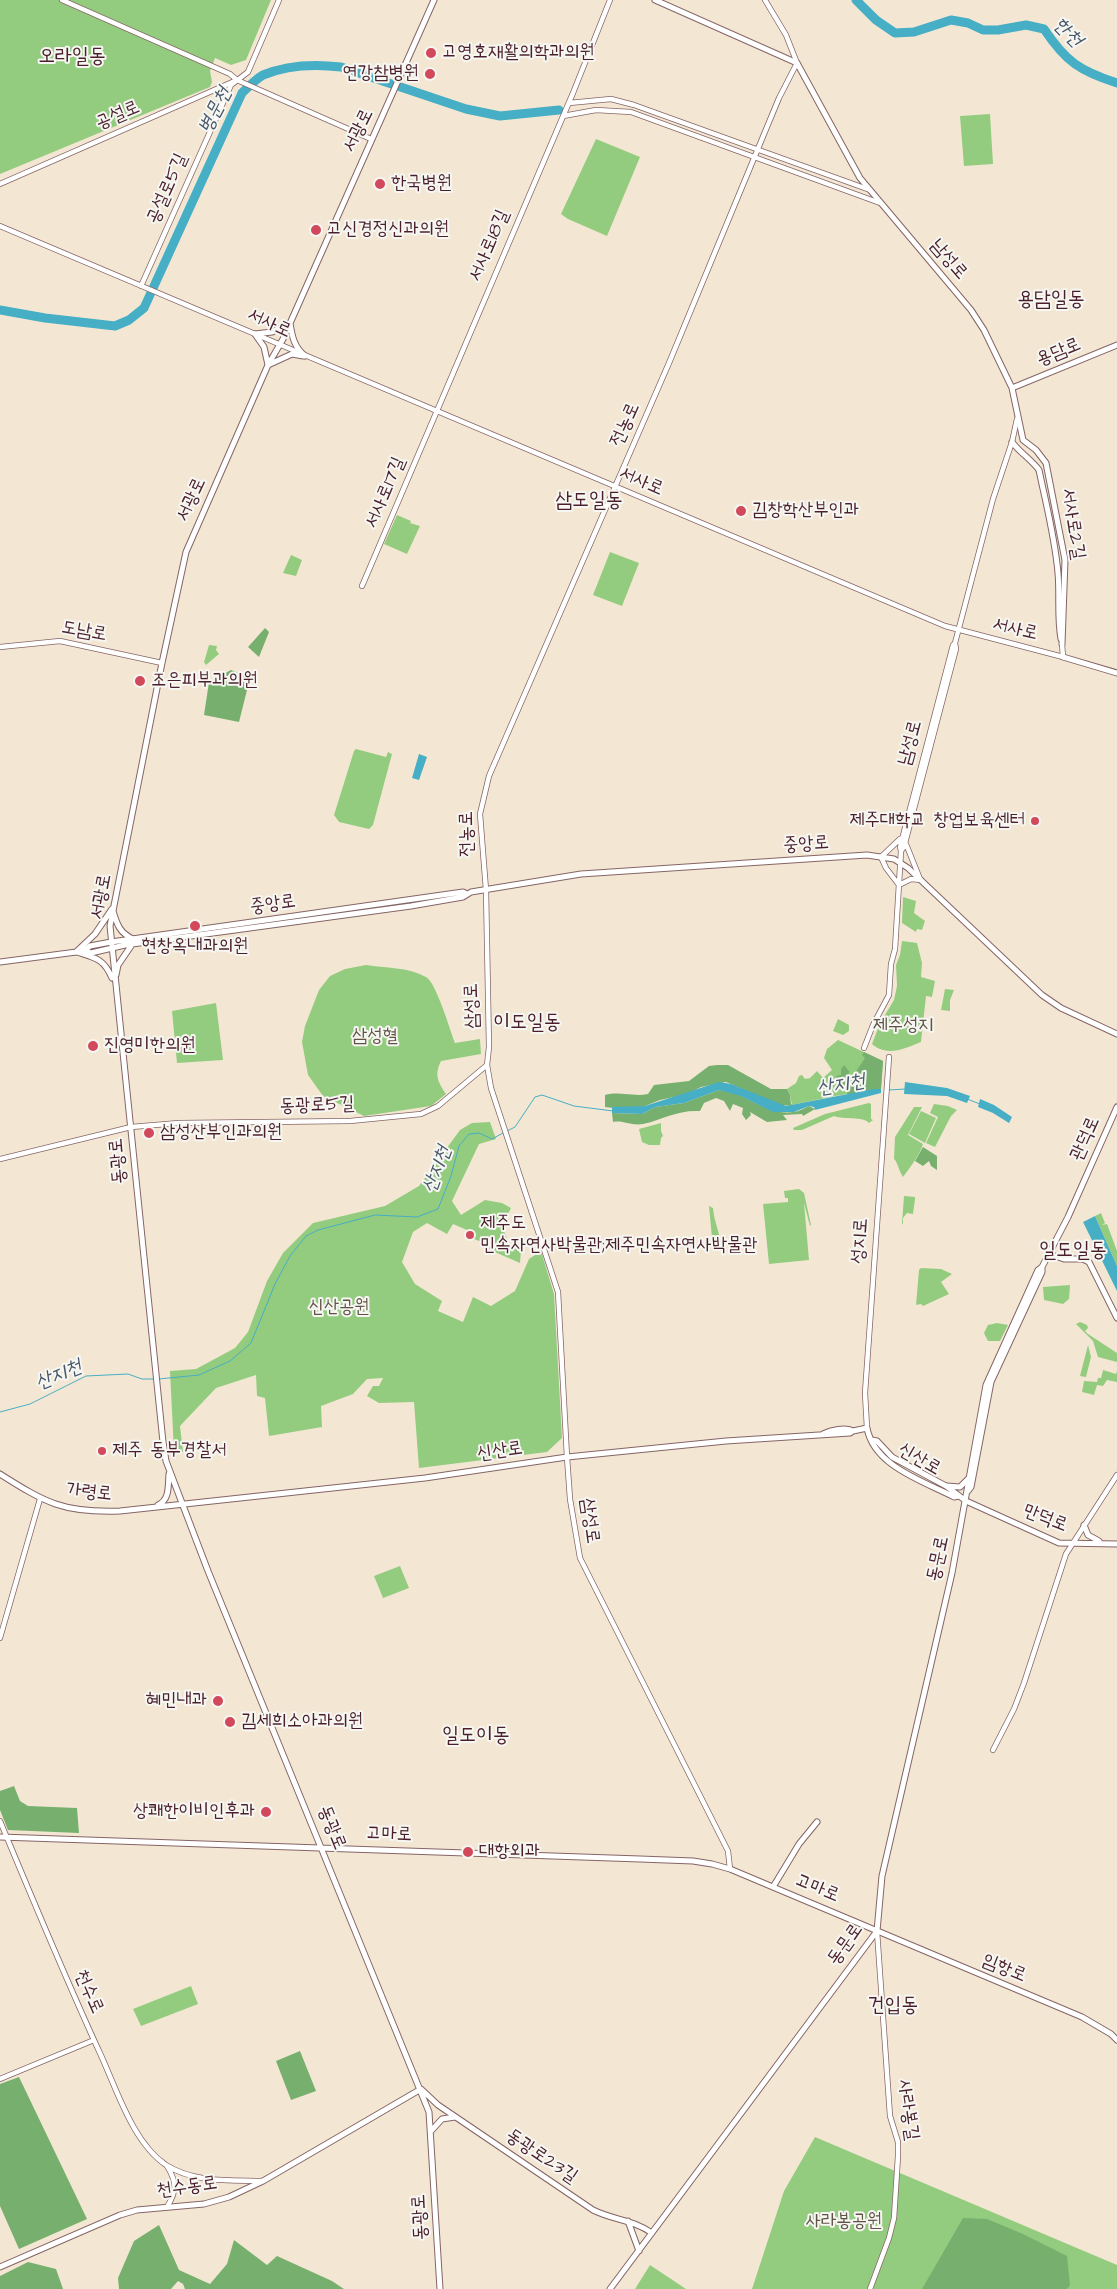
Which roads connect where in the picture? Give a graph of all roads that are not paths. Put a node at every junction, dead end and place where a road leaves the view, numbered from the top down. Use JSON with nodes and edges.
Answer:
{"nodes":[{"id":1,"x":62,"y":0,"type":"edge"},
{"id":2,"x":279,"y":0,"type":"edge"},
{"id":3,"x":434,"y":0,"type":"edge"},
{"id":4,"x":610,"y":0,"type":"edge"},
{"id":5,"x":655,"y":0,"type":"edge"},
{"id":6,"x":766,"y":0,"type":"edge"},
{"id":7,"x":797,"y":63,"type":"junction"},
{"id":8,"x":237,"y":80,"type":"junction"},
{"id":9,"x":569,"y":103,"type":"junction"},
{"id":10,"x":563,"y":116,"type":"junction"},
{"id":11,"x":371,"y":139,"type":"junction"},
{"id":12,"x":759,"y":149,"type":"junction"},
{"id":13,"x":756,"y":158,"type":"junction"},
{"id":14,"x":0,"y":184,"type":"edge"},
{"id":15,"x":870,"y":190,"type":"junction"},
{"id":16,"x":880,"y":203,"type":"junction"},
{"id":17,"x":0,"y":226,"type":"edge"},
{"id":18,"x":143,"y":286,"type":"junction"},
{"id":19,"x":290,"y":323,"type":"junction"},
{"id":20,"x":255,"y":334,"type":"junction"},
{"id":21,"x":280,"y":345,"type":"junction"},
{"id":22,"x":1117,"y":345,"type":"edge"},
{"id":23,"x":305,"y":356,"type":"junction"},
{"id":24,"x":268,"y":365,"type":"junction"},
{"id":25,"x":1012,"y":388,"type":"junction"},
{"id":26,"x":436,"y":411,"type":"junction"},
{"id":27,"x":1017,"y":419,"type":"junction"},
{"id":28,"x":1012,"y":442,"type":"junction"},
{"id":29,"x":614,"y":487,"type":"junction"},
{"id":30,"x":362,"y":586,"type":"dead end"},
{"id":31,"x":959,"y":631,"type":"junction"},
{"id":32,"x":956,"y":643,"type":"junction"},
{"id":33,"x":1062,"y":644,"type":"junction"},
{"id":34,"x":0,"y":647,"type":"edge"},
{"id":35,"x":1063,"y":657,"type":"junction"},
{"id":36,"x":162,"y":663,"type":"junction"},
{"id":37,"x":1117,"y":673,"type":"edge"},
{"id":38,"x":903,"y":834,"type":"junction"},
{"id":39,"x":905,"y":843,"type":"junction"},
{"id":40,"x":901,"y":851,"type":"junction"},
{"id":41,"x":881,"y":857,"type":"junction"},
{"id":42,"x":900,"y":864,"type":"junction"},
{"id":43,"x":921,"y":880,"type":"junction"},
{"id":44,"x":899,"y":884,"type":"junction"},
{"id":45,"x":486,"y":890,"type":"junction"},
{"id":46,"x":113,"y":909,"type":"junction"},
{"id":47,"x":111,"y":942,"type":"junction"},
{"id":48,"x":133,"y":942,"type":"junction"},
{"id":49,"x":111,"y":948,"type":"junction"},
{"id":50,"x":84,"y":951,"type":"junction"},
{"id":51,"x":76,"y":952,"type":"junction"},
{"id":52,"x":0,"y":962,"type":"edge"},
{"id":53,"x":115,"y":983,"type":"junction"},
{"id":54,"x":1117,"y":1034,"type":"edge"},
{"id":55,"x":864,"y":1048,"type":"dead end"},
{"id":56,"x":888,"y":1057,"type":"dead end"},
{"id":57,"x":487,"y":1065,"type":"junction"},
{"id":58,"x":1117,"y":1107,"type":"edge"},
{"id":59,"x":131,"y":1127,"type":"junction"},
{"id":60,"x":0,"y":1159,"type":"edge"},
{"id":61,"x":1083,"y":1183,"type":"joint"},
{"id":62,"x":1049,"y":1254,"type":"junction"},
{"id":63,"x":1042,"y":1267,"type":"junction"},
{"id":64,"x":1117,"y":1318,"type":"edge"},
{"id":65,"x":867,"y":1428,"type":"junction"},
{"id":66,"x":872,"y":1440,"type":"junction"},
{"id":67,"x":567,"y":1457,"type":"junction"},
{"id":68,"x":170,"y":1471,"type":"junction"},
{"id":69,"x":0,"y":1474,"type":"edge"},
{"id":70,"x":1117,"y":1475,"type":"edge"},
{"id":71,"x":968,"y":1479,"type":"junction"},
{"id":72,"x":946,"y":1486,"type":"junction"},
{"id":73,"x":968,"y":1491,"type":"junction"},
{"id":74,"x":959,"y":1496,"type":"junction"},
{"id":75,"x":40,"y":1499,"type":"junction"},
{"id":76,"x":966,"y":1501,"type":"junction"},
{"id":77,"x":182,"y":1505,"type":"junction"},
{"id":78,"x":150,"y":1508,"type":"junction"},
{"id":79,"x":1084,"y":1525,"type":"junction"},
{"id":80,"x":1105,"y":1542,"type":"junction"},
{"id":81,"x":1071,"y":1544,"type":"junction"},
{"id":82,"x":1117,"y":1544,"type":"edge"},
{"id":83,"x":0,"y":1638,"type":"edge"},
{"id":84,"x":993,"y":1750,"type":"dead end"},
{"id":85,"x":0,"y":1821,"type":"edge"},
{"id":86,"x":818,"y":1822,"type":"dead end"},
{"id":87,"x":0,"y":1836,"type":"edge"},
{"id":88,"x":6,"y":1836,"type":"junction"},
{"id":89,"x":323,"y":1848,"type":"junction"},
{"id":90,"x":730,"y":1869,"type":"junction"},
{"id":91,"x":773,"y":1887,"type":"junction"},
{"id":92,"x":877,"y":1931,"type":"junction"},
{"id":93,"x":94,"y":2040,"type":"junction"},
{"id":94,"x":1117,"y":2040,"type":"edge"},
{"id":95,"x":0,"y":2079,"type":"edge"},
{"id":96,"x":421,"y":2089,"type":"junction"},
{"id":97,"x":456,"y":2117,"type":"junction"},
{"id":98,"x":432,"y":2131,"type":"junction"},
{"id":99,"x":167,"y":2165,"type":"junction"},
{"id":100,"x":263,"y":2181,"type":"junction"},
{"id":101,"x":167,"y":2207,"type":"junction"},
{"id":102,"x":628,"y":2221,"type":"junction"},
{"id":103,"x":652,"y":2233,"type":"junction"},
{"id":104,"x":639,"y":2251,"type":"junction"},
{"id":105,"x":0,"y":2267,"type":"edge"},
{"id":106,"x":440,"y":2289,"type":"edge"},
{"id":107,"x":610,"y":2289,"type":"edge"},
{"id":108,"x":870,"y":2289,"type":"edge"}],
"edges":[{"from":1,"to":8,"type":"street"},
{"from":2,"to":8,"type":"street","name":"공설로5길"},
{"from":3,"to":11,"type":"main road","name":"서광로"},
{"from":4,"to":9,"type":"street","name":"서사로18길"},
{"from":5,"to":7,"type":"main road"},
{"from":6,"to":7,"type":"street"},
{"from":7,"to":12,"type":"street","name":"전농로"},
{"from":7,"to":15,"type":"main road","name":"남성로"},
{"from":8,"to":11,"type":"street"},
{"from":8,"to":14,"type":"street","name":"공설로"},
{"from":8,"to":18,"type":"street","name":"공설로5길"},
{"from":9,"to":10,"type":"street","name":"서사로18길"},
{"from":9,"to":12,"type":"street"},
{"from":10,"to":13,"type":"street"},
{"from":10,"to":26,"type":"street","name":"서사로18길"},
{"from":11,"to":19,"type":"main road","name":"서광로"},
{"from":12,"to":13,"type":"street","name":"전농로"},
{"from":12,"to":15,"type":"street"},
{"from":13,"to":16,"type":"street"},
{"from":13,"to":29,"type":"street","name":"전농로"},
{"from":15,"to":16,"type":"main road","name":"남성로"},
{"from":16,"to":25,"type":"main road","name":"남성로"},
{"from":17,"to":18,"type":"street"},
{"from":18,"to":20,"type":"street","name":"서사로"},
{"from":19,"to":20,"type":"main road"},
{"from":19,"to":21,"type":"main road","name":"서광로"},
{"from":19,"to":23,"type":"main road"},
{"from":20,"to":21,"type":"street","name":"서사로"},
{"from":20,"to":24,"type":"main road"},
{"from":21,"to":23,"type":"street","name":"서사로"},
{"from":21,"to":24,"type":"main road","name":"서광로"},
{"from":22,"to":25,"type":"main road","name":"용담로"},
{"from":23,"to":24,"type":"main road"},
{"from":23,"to":26,"type":"street","name":"서사로"},
{"from":24,"to":36,"type":"main road","name":"서광로"},
{"from":25,"to":27,"type":"main road","name":"남성로"},
{"from":26,"to":29,"type":"street","name":"서사로"},
{"from":26,"to":30,"type":"street","name":"서사로17길"},
{"from":27,"to":28,"type":"street","name":"남성로"},
{"from":27,"to":33,"type":"main road","name":"서사로2길"},
{"from":28,"to":31,"type":"street","name":"남성로"},
{"from":28,"to":33,"type":"main road","name":"서사로2길"},
{"from":29,"to":31,"type":"street","name":"서사로"},
{"from":29,"to":45,"type":"street","name":"전농로"},
{"from":31,"to":32,"type":"street","name":"남성로"},
{"from":31,"to":35,"type":"street","name":"서사로"},
{"from":32,"to":38,"type":"street","name":"남성로"},
{"from":32,"to":39,"type":"street","name":"남성로"},
{"from":33,"to":35,"type":"street","name":"서사로2길"},
{"from":34,"to":36,"type":"street","name":"도남로"},
{"from":35,"to":37,"type":"main road","name":"서사로"},
{"from":36,"to":46,"type":"main road","name":"서광로"},
{"from":38,"to":40,"type":"street","name":"남성로"},
{"from":38,"to":41,"type":"street"},
{"from":39,"to":40,"type":"street","name":"남성로"},
{"from":39,"to":43,"type":"street"},
{"from":40,"to":42,"type":"street","name":"남성로"},
{"from":41,"to":42,"type":"main road","name":"중앙로"},
{"from":41,"to":44,"type":"street"},
{"from":41,"to":45,"type":"main road","name":"중앙로"},
{"from":42,"to":43,"type":"main road","name":"중앙로"},
{"from":42,"to":44,"type":"street","name":"남성로"},
{"from":43,"to":44,"type":"street"},
{"from":43,"to":54,"type":"main road","name":"중앙로"},
{"from":44,"to":55,"type":"street","name":"남성로"},
{"from":45,"to":48,"type":"main road","name":"중앙로"},
{"from":45,"to":57,"type":"street","name":"삼성로"},
{"from":46,"to":47,"type":"main road","name":"서광로"},
{"from":46,"to":48,"type":"main road"},
{"from":46,"to":51,"type":"main road"},
{"from":47,"to":48,"type":"main road","name":"중앙로"},
{"from":47,"to":49,"type":"main road","name":"서광로"},
{"from":47,"to":50,"type":"main road","name":"중앙로"},
{"from":48,"to":49,"type":"main road","name":"중앙로"},
{"from":48,"to":53,"type":"main road"},
{"from":49,"to":50,"type":"main road","name":"중앙로"},
{"from":49,"to":53,"type":"main road","name":"동광로"},
{"from":50,"to":51,"type":"main road","name":"중앙로"},
{"from":51,"to":52,"type":"main road","name":"중앙로"},
{"from":51,"to":53,"type":"main road"},
{"from":53,"to":59,"type":"main road","name":"동광로"},
{"from":56,"to":65,"type":"street","name":"성지로"},
{"from":57,"to":59,"type":"street","name":"동광로5길"},
{"from":57,"to":67,"type":"street","name":"삼성로"},
{"from":58,"to":61,"type":"main road","name":"관덕로"},
{"from":59,"to":60,"type":"street","name":"동광로5길"},
{"from":59,"to":68,"type":"main road","name":"동광로"},
{"from":61,"to":62,"type":"main road","name":"동문로"},
{"from":62,"to":63,"type":"main road","name":"동문로"},
{"from":62,"to":64,"type":"main road"},
{"from":63,"to":71,"type":"main road","name":"동문로"},
{"from":63,"to":73,"type":"main road","name":"동문로"},
{"from":65,"to":66,"type":"main road","name":"신산로"},
{"from":65,"to":67,"type":"main road","name":"신산로"},
{"from":66,"to":72,"type":"main road","name":"신산로"},
{"from":66,"to":74,"type":"main road","name":"신산로"},
{"from":67,"to":77,"type":"main road","name":"신산로"},
{"from":67,"to":90,"type":"street","name":"삼성로"},
{"from":68,"to":77,"type":"main road","name":"동광로"},
{"from":68,"to":78,"type":"main road"},
{"from":69,"to":75,"type":"main road","name":"가령로"},
{"from":70,"to":79,"type":"street"},
{"from":71,"to":72,"type":"main road"},
{"from":71,"to":73,"type":"main road","name":"동문로"},
{"from":72,"to":74,"type":"main road","name":"신산로"},
{"from":73,"to":76,"type":"main road","name":"동문로"},
{"from":74,"to":76,"type":"main road","name":"신산로"},
{"from":75,"to":78,"type":"main road","name":"가령로"},
{"from":75,"to":83,"type":"street"},
{"from":76,"to":81,"type":"main road","name":"만덕로"},
{"from":76,"to":92,"type":"main road","name":"동문로"},
{"from":77,"to":78,"type":"main road","name":"가령로"},
{"from":77,"to":89,"type":"main road","name":"동광로"},
{"from":79,"to":80,"type":"main road"},
{"from":79,"to":81,"type":"street"},
{"from":80,"to":81,"type":"main road","name":"만덕로"},
{"from":80,"to":82,"type":"main road","name":"만덕로"},
{"from":81,"to":84,"type":"street"},
{"from":85,"to":88,"type":"street","name":"천수로"},
{"from":86,"to":91,"type":"main road","name":"고마로"},
{"from":87,"to":88,"type":"main road","name":"고마로"},
{"from":88,"to":89,"type":"main road","name":"고마로"},
{"from":88,"to":93,"type":"street","name":"천수로"},
{"from":89,"to":90,"type":"main road","name":"고마로"},
{"from":89,"to":96,"type":"main road","name":"동광로"},
{"from":90,"to":91,"type":"main road","name":"고마로"},
{"from":91,"to":92,"type":"main road","name":"고마로"},
{"from":92,"to":94,"type":"main road","name":"임항로"},
{"from":92,"to":103,"type":"main road","name":"동문로"},
{"from":92,"to":108,"type":"street","name":"사라봉길"},
{"from":93,"to":95,"type":"street"},
{"from":93,"to":99,"type":"street","name":"천수로"},
{"from":96,"to":97,"type":"main road","name":"동광로23길"},
{"from":96,"to":98,"type":"main road","name":"동광로"},
{"from":96,"to":100,"type":"main road","name":"천수동로"},
{"from":97,"to":98,"type":"main road"},
{"from":97,"to":102,"type":"main road","name":"동광로23길"},
{"from":98,"to":106,"type":"main road","name":"동광로"},
{"from":99,"to":100,"type":"street","name":"천수로"},
{"from":99,"to":101,"type":"street","name":"천수로"},
{"from":100,"to":101,"type":"main road","name":"천수동로"},
{"from":101,"to":105,"type":"main road","name":"천수동로"},
{"from":102,"to":103,"type":"main road","name":"동광로23길"},
{"from":102,"to":104,"type":"main road"},
{"from":103,"to":104,"type":"main road","name":"동문로"},
{"from":104,"to":107,"type":"main road","name":"동문로"}]}
